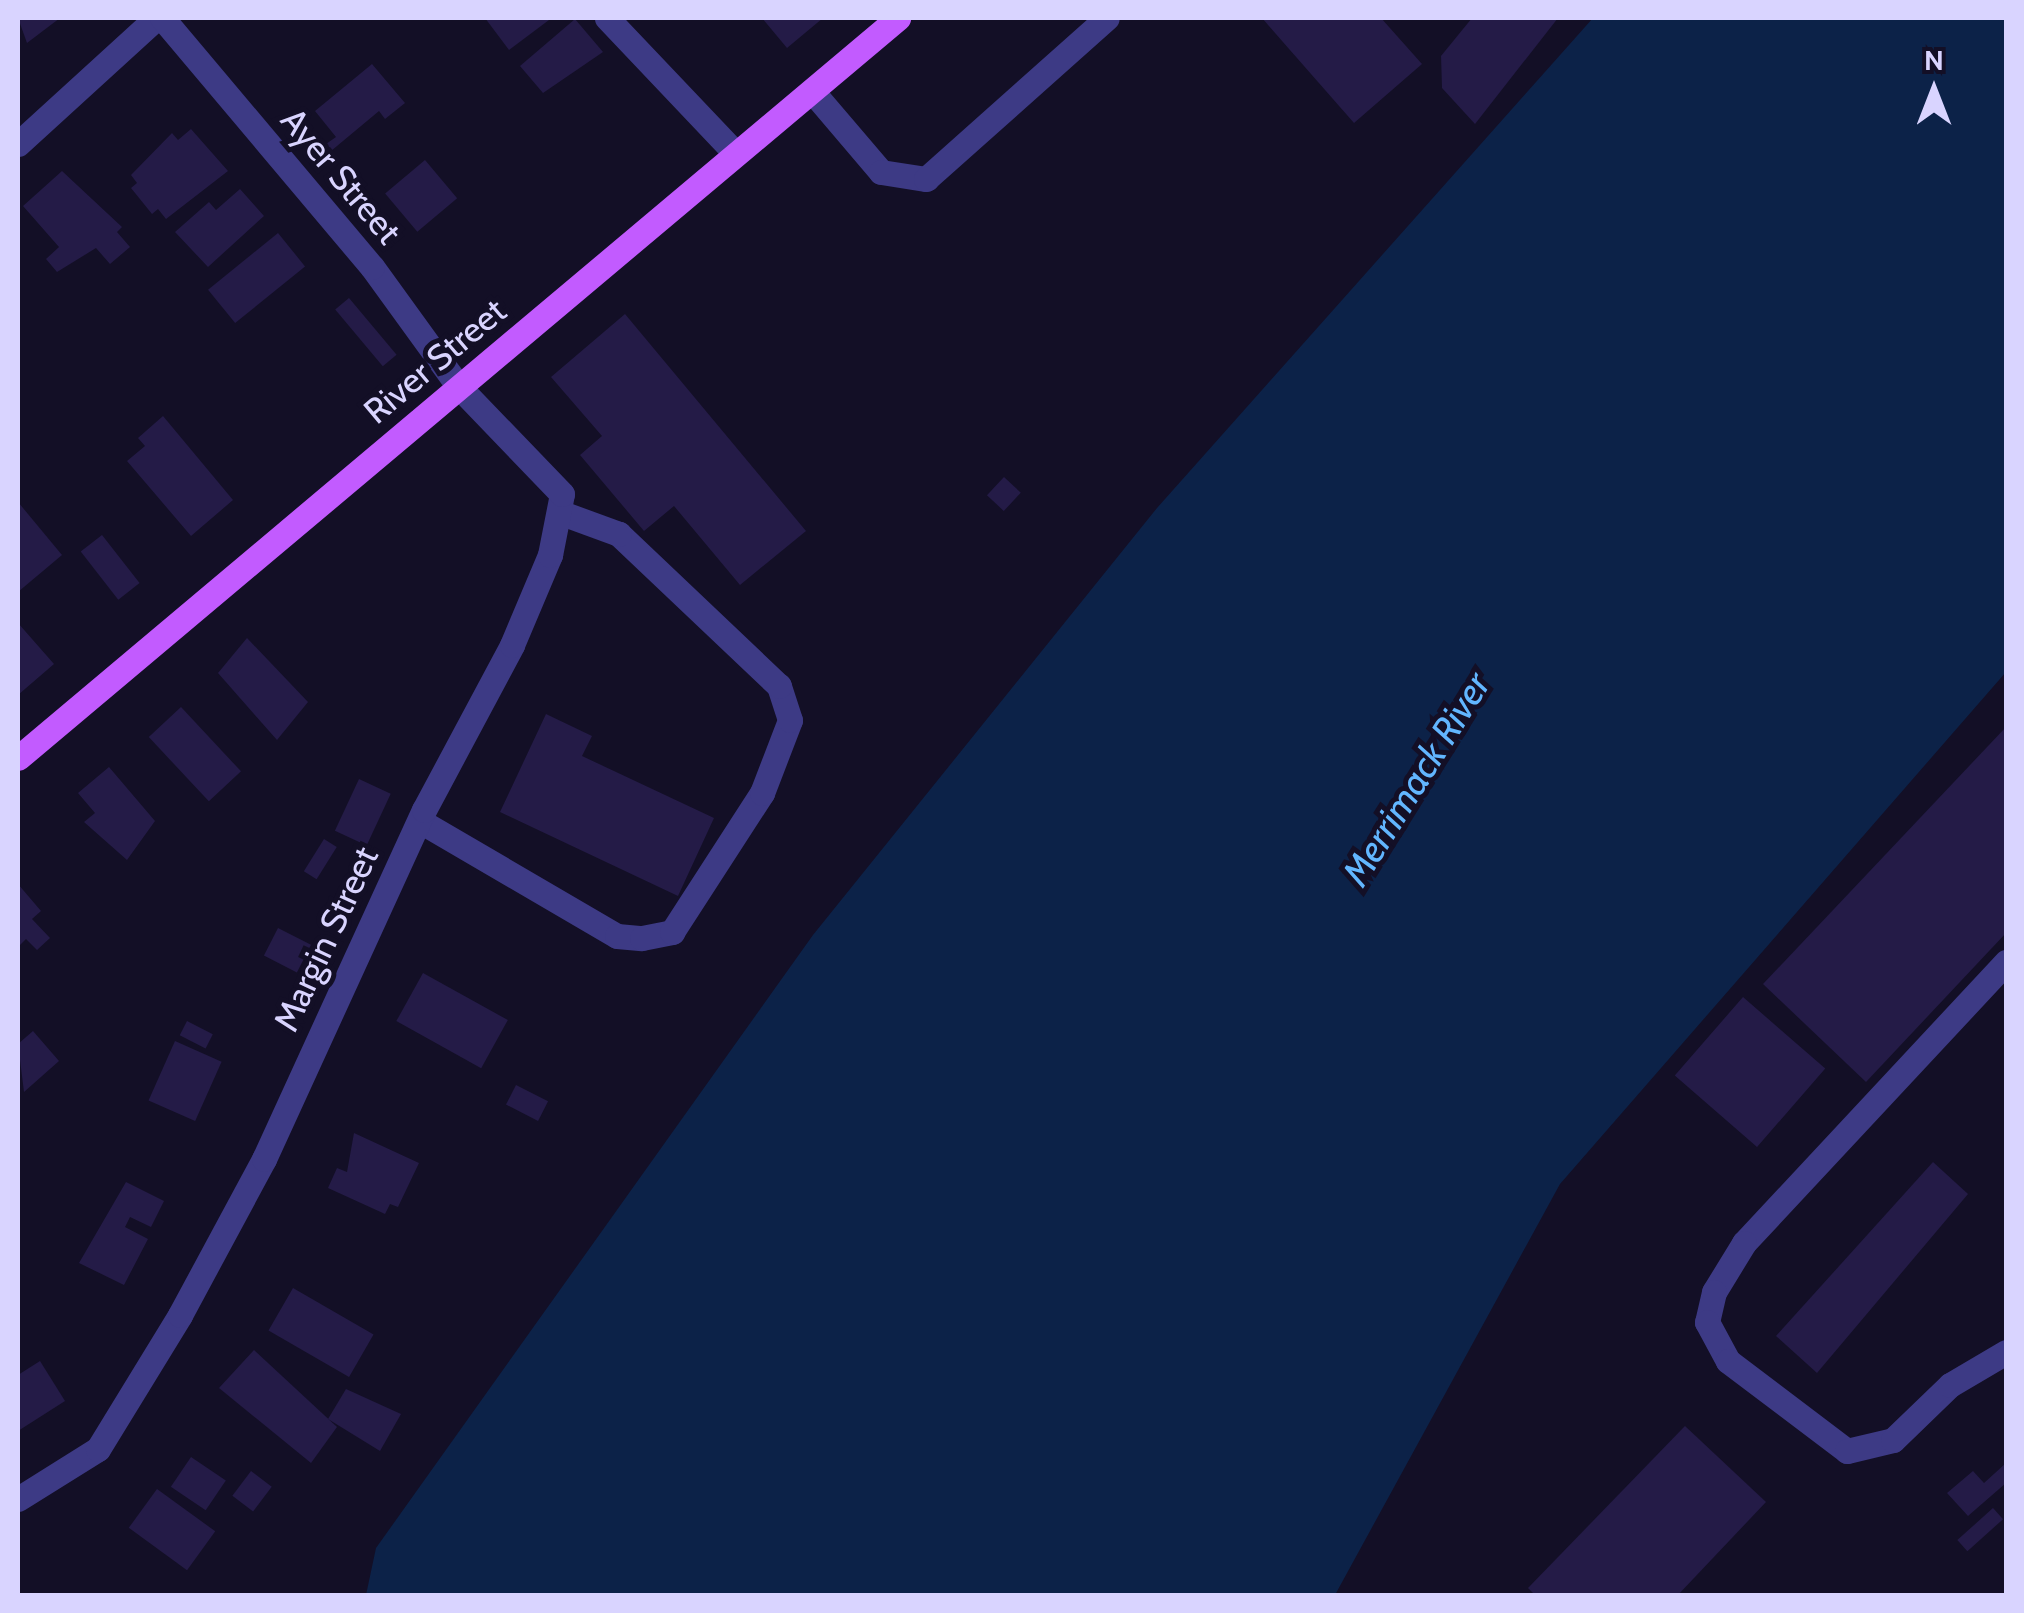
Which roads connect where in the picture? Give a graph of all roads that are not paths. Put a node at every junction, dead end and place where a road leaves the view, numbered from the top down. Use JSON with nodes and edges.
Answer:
{"nodes":[{"id":1,"x":159,"y":18,"type":"edge"},
{"id":2,"x":607,"y":18,"type":"edge"},
{"id":3,"x":898,"y":18,"type":"edge"},
{"id":4,"x":1095,"y":21,"type":"edge"},
{"id":5,"x":812,"y":91,"type":"junction"},
{"id":6,"x":18,"y":144,"type":"edge"},
{"id":7,"x":736,"y":154,"type":"junction"},
{"id":8,"x":459,"y":386,"type":"junction"},
{"id":9,"x":559,"y":512,"type":"junction"},
{"id":10,"x":18,"y":758,"type":"edge"},
{"id":11,"x":420,"y":821,"type":"junction"},
{"id":12,"x":2006,"y":962,"type":"edge"},
{"id":13,"x":2006,"y":1352,"type":"edge"},
{"id":14,"x":18,"y":1499,"type":"edge"}],
"edges":[{"from":1,"to":6,"type":"street"},
{"from":1,"to":8,"type":"street","name":"Ayer Street"},
{"from":2,"to":7,"type":"street"},
{"from":3,"to":5,"type":"main road","name":"River Street"},
{"from":4,"to":5,"type":"street"},
{"from":5,"to":7,"type":"main road","name":"River Street"},
{"from":7,"to":8,"type":"main road","name":"River Street"},
{"from":8,"to":9,"type":"street"},
{"from":8,"to":10,"type":"main road","name":"River Street"},
{"from":9,"to":11,"type":"street","name":"Margin Street"},
{"from":9,"to":11,"type":"street"},
{"from":11,"to":14,"type":"street","name":"Margin Street"},
{"from":12,"to":13,"type":"street"}]}
